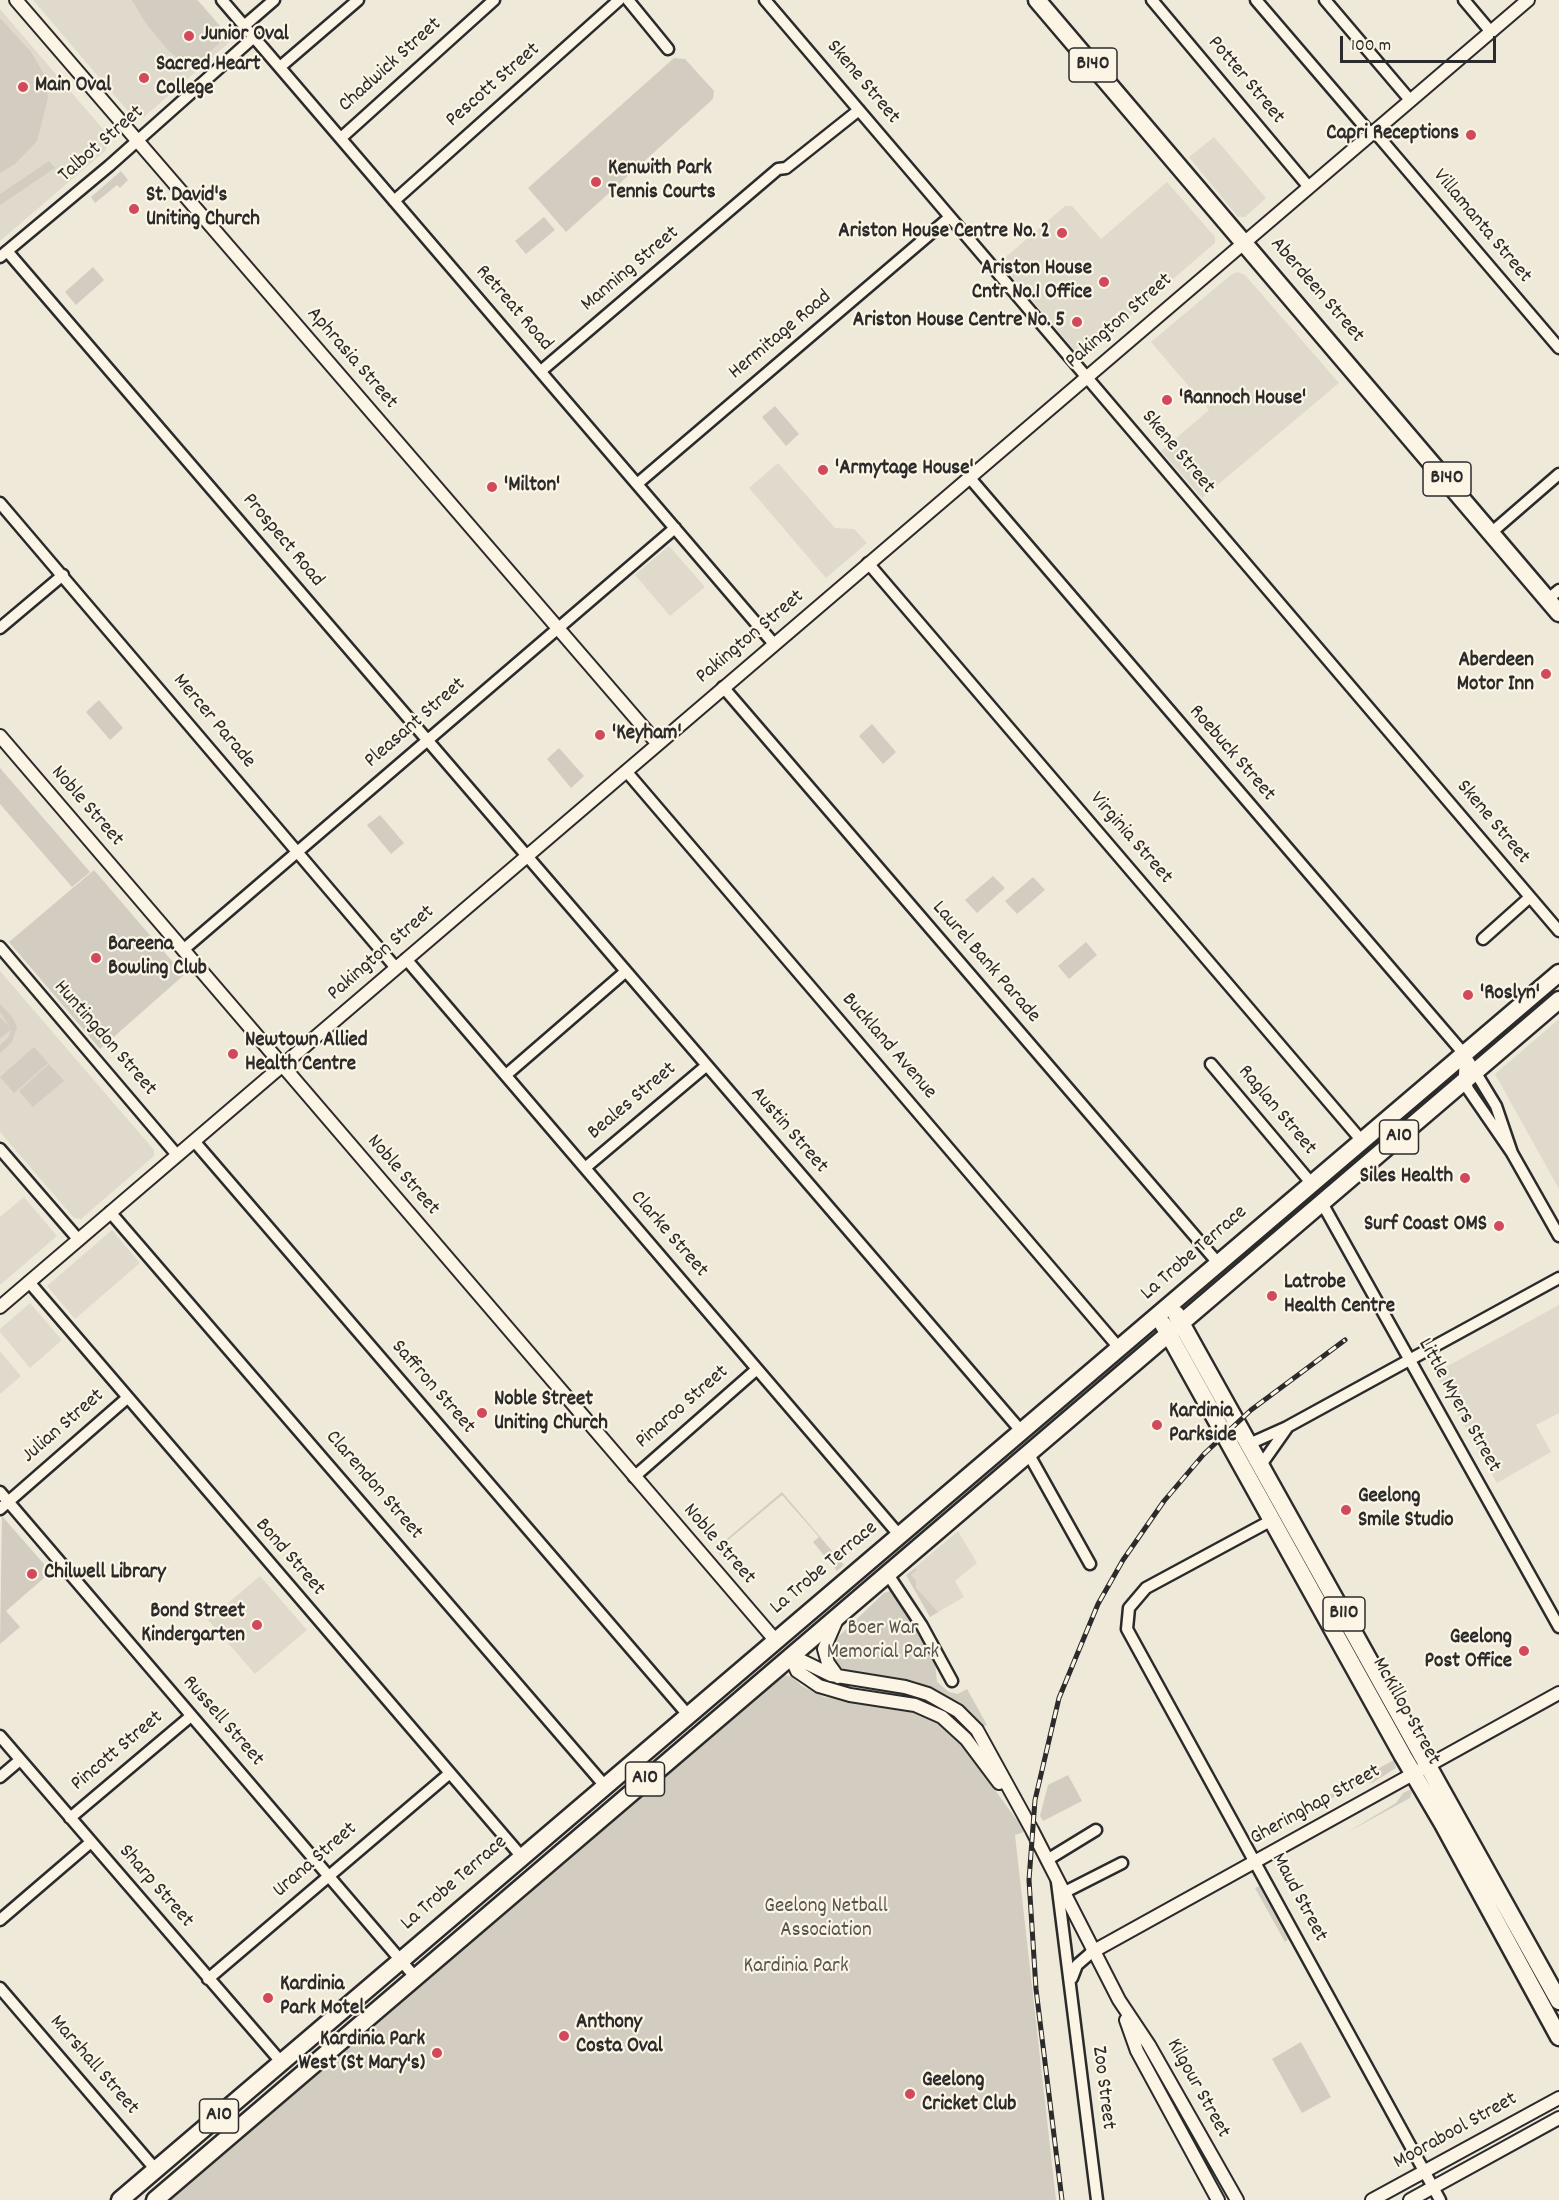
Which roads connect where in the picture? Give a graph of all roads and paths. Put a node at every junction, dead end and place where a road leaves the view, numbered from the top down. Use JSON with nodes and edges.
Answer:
{"nodes":[{"id":1,"x":16,"y":0,"type":"edge"},
{"id":2,"x":222,"y":0,"type":"edge"},
{"id":3,"x":274,"y":0,"type":"edge"},
{"id":4,"x":358,"y":0,"type":"edge"},
{"id":5,"x":494,"y":0,"type":"edge"},
{"id":6,"x":619,"y":0,"type":"edge"},
{"id":7,"x":628,"y":0,"type":"edge"},
{"id":8,"x":765,"y":0,"type":"edge"},
{"id":9,"x":1037,"y":0,"type":"edge"},
{"id":10,"x":1152,"y":0,"type":"edge"},
{"id":11,"x":1256,"y":0,"type":"edge"},
{"id":12,"x":1325,"y":0,"type":"edge"},
{"id":13,"x":1464,"y":0,"type":"edge"},
{"id":14,"x":1528,"y":0,"type":"edge"},
{"id":15,"x":244,"y":26,"type":"junction"},
{"id":16,"x":1491,"y":32,"type":"junction"},
{"id":17,"x":254,"y":37,"type":"junction"},
{"id":18,"x":668,"y":49,"type":"dead end"},
{"id":19,"x":280,"y":67,"type":"junction"},
{"id":20,"x":1410,"y":100,"type":"junction"},
{"id":21,"x":859,"y":110,"type":"junction"},
{"id":22,"x":1372,"y":132,"type":"junction"},
{"id":23,"x":341,"y":138,"type":"junction"},
{"id":24,"x":137,"y":140,"type":"junction"},
{"id":25,"x":1308,"y":186,"type":"junction"},
{"id":26,"x":394,"y":201,"type":"junction"},
{"id":27,"x":950,"y":217,"type":"junction"},
{"id":28,"x":1244,"y":241,"type":"junction"},
{"id":29,"x":4,"y":254,"type":"edge"},
{"id":30,"x":1559,"y":348,"type":"edge"},
{"id":31,"x":541,"y":372,"type":"junction"},
{"id":32,"x":1087,"y":376,"type":"junction"},
{"id":33,"x":1559,"y":474,"type":"edge"},
{"id":34,"x":969,"y":477,"type":"junction"},
{"id":35,"x":637,"y":484,"type":"junction"},
{"id":36,"x":0,"y":503,"type":"edge"},
{"id":37,"x":675,"y":528,"type":"junction"},
{"id":38,"x":1492,"y":532,"type":"junction"},
{"id":39,"x":868,"y":563,"type":"junction"},
{"id":40,"x":63,"y":575,"type":"junction"},
{"id":41,"x":1554,"y":595,"type":"edge"},
{"id":42,"x":1559,"y":613,"type":"edge"},
{"id":43,"x":0,"y":628,"type":"edge"},
{"id":44,"x":558,"y":629,"type":"junction"},
{"id":45,"x":774,"y":644,"type":"junction"},
{"id":46,"x":723,"y":687,"type":"junction"},
{"id":47,"x":0,"y":736,"type":"edge"},
{"id":48,"x":428,"y":740,"type":"junction"},
{"id":49,"x":657,"y":743,"type":"junction"},
{"id":50,"x":626,"y":771,"type":"junction"},
{"id":51,"x":298,"y":853,"type":"junction"},
{"id":52,"x":526,"y":856,"type":"junction"},
{"id":53,"x":1530,"y":897,"type":"junction"},
{"id":54,"x":1559,"y":931,"type":"edge"},
{"id":55,"x":1483,"y":939,"type":"dead end"},
{"id":56,"x":0,"y":947,"type":"edge"},
{"id":57,"x":183,"y":950,"type":"junction"},
{"id":58,"x":401,"y":963,"type":"junction"},
{"id":59,"x":625,"y":972,"type":"junction"},
{"id":60,"x":1559,"y":973,"type":"edge"},
{"id":61,"x":1559,"y":1000,"type":"edge"},
{"id":62,"x":1466,"y":1055,"type":"junction"},
{"id":63,"x":1210,"y":1064,"type":"dead end"},
{"id":64,"x":281,"y":1065,"type":"junction"},
{"id":65,"x":706,"y":1066,"type":"junction"},
{"id":66,"x":506,"y":1075,"type":"junction"},
{"id":67,"x":1471,"y":1076,"type":"junction"},
{"id":68,"x":1362,"y":1140,"type":"junction"},
{"id":69,"x":194,"y":1141,"type":"junction"},
{"id":70,"x":0,"y":1149,"type":"edge"},
{"id":71,"x":1512,"y":1153,"type":"junction"},
{"id":72,"x":177,"y":1155,"type":"junction"},
{"id":73,"x":585,"y":1168,"type":"junction"},
{"id":74,"x":1312,"y":1184,"type":"junction"},
{"id":75,"x":1322,"y":1203,"type":"junction"},
{"id":76,"x":110,"y":1212,"type":"junction"},
{"id":77,"x":1559,"y":1236,"type":"edge"},
{"id":78,"x":78,"y":1239,"type":"junction"},
{"id":79,"x":1218,"y":1263,"type":"junction"},
{"id":80,"x":1559,"y":1278,"type":"edge"},
{"id":81,"x":29,"y":1282,"type":"junction"},
{"id":82,"x":0,"y":1306,"type":"edge"},
{"id":83,"x":1165,"y":1310,"type":"junction"},
{"id":84,"x":1175,"y":1328,"type":"junction"},
{"id":85,"x":1120,"y":1348,"type":"junction"},
{"id":86,"x":1409,"y":1360,"type":"junction"},
{"id":87,"x":758,"y":1369,"type":"junction"},
{"id":88,"x":126,"y":1399,"type":"junction"},
{"id":89,"x":1287,"y":1427,"type":"junction"},
{"id":90,"x":1022,"y":1432,"type":"junction"},
{"id":91,"x":1249,"y":1444,"type":"junction"},
{"id":92,"x":1028,"y":1453,"type":"junction"},
{"id":93,"x":1261,"y":1465,"type":"junction"},
{"id":94,"x":634,"y":1477,"type":"junction"},
{"id":95,"x":0,"y":1492,"type":"edge"},
{"id":96,"x":4,"y":1505,"type":"edge"},
{"id":97,"x":1272,"y":1520,"type":"junction"},
{"id":98,"x":900,"y":1536,"type":"junction"},
{"id":99,"x":1090,"y":1564,"type":"dead end"},
{"id":100,"x":888,"y":1573,"type":"junction"},
{"id":101,"x":839,"y":1615,"type":"junction"},
{"id":102,"x":1559,"y":1627,"type":"edge"},
{"id":103,"x":776,"y":1641,"type":"junction"},
{"id":104,"x":790,"y":1655,"type":"junction"},
{"id":105,"x":838,"y":1677,"type":"junction"},
{"id":106,"x":952,"y":1681,"type":"dead end"},
{"id":107,"x":1559,"y":1693,"type":"edge"},
{"id":108,"x":688,"y":1715,"type":"junction"},
{"id":109,"x":191,"y":1716,"type":"junction"},
{"id":110,"x":0,"y":1736,"type":"edge"},
{"id":111,"x":20,"y":1760,"type":"junction"},
{"id":112,"x":1421,"y":1770,"type":"junction"},
{"id":113,"x":450,"y":1773,"type":"junction"},
{"id":114,"x":0,"y":1777,"type":"edge"},
{"id":115,"x":604,"y":1786,"type":"junction"},
{"id":116,"x":1019,"y":1808,"type":"junction"},
{"id":117,"x":70,"y":1818,"type":"junction"},
{"id":118,"x":1096,"y":1833,"type":"dead end"},
{"id":119,"x":91,"y":1842,"type":"junction"},
{"id":120,"x":522,"y":1857,"type":"junction"},
{"id":121,"x":1047,"y":1860,"type":"junction"},
{"id":122,"x":1256,"y":1861,"type":"junction"},
{"id":123,"x":1122,"y":1863,"type":"dead end"},
{"id":124,"x":329,"y":1876,"type":"junction"},
{"id":125,"x":1057,"y":1881,"type":"junction"},
{"id":126,"x":1063,"y":1893,"type":"junction"},
{"id":127,"x":0,"y":1920,"type":"edge"},
{"id":128,"x":1092,"y":1952,"type":"junction"},
{"id":129,"x":401,"y":1960,"type":"junction"},
{"id":130,"x":415,"y":1977,"type":"junction"},
{"id":131,"x":208,"y":1979,"type":"junction"},
{"id":132,"x":1071,"y":1981,"type":"junction"},
{"id":133,"x":0,"y":1988,"type":"edge"},
{"id":134,"x":1119,"y":2000,"type":"junction"},
{"id":135,"x":1559,"y":2001,"type":"edge"},
{"id":136,"x":1559,"y":2037,"type":"edge"},
{"id":137,"x":282,"y":2063,"type":"junction"},
{"id":138,"x":1559,"y":2098,"type":"edge"},
{"id":139,"x":1185,"y":2108,"type":"junction"},
{"id":140,"x":1171,"y":2115,"type":"junction"},
{"id":141,"x":1559,"y":2118,"type":"edge"},
{"id":142,"x":156,"y":2170,"type":"junction"},
{"id":143,"x":1424,"y":2171,"type":"junction"},
{"id":144,"x":1230,"y":2187,"type":"junction"},
{"id":145,"x":1434,"y":2187,"type":"junction"},
{"id":146,"x":1216,"y":2197,"type":"edge"},
{"id":147,"x":120,"y":2200,"type":"edge"},
{"id":148,"x":155,"y":2200,"type":"edge"},
{"id":149,"x":1097,"y":2200,"type":"edge"},
{"id":150,"x":1237,"y":2200,"type":"edge"},
{"id":151,"x":1371,"y":2200,"type":"edge"},
{"id":152,"x":1410,"y":2200,"type":"edge"},
{"id":153,"x":1440,"y":2200,"type":"edge"}],
"edges":[{"from":1,"to":24,"type":"street","name":"Aphrasia Street"},
{"from":2,"to":15,"type":"street","name":"Retreat Road"},
{"from":3,"to":15,"type":"street"},
{"from":4,"to":19,"type":"street"},
{"from":5,"to":23,"type":"street","name":"Chadwick Street"},
{"from":6,"to":26,"type":"street","name":"Pescott Street"},
{"from":7,"to":18,"type":"street"},
{"from":8,"to":21,"type":"street","name":"Skene Street"},
{"from":9,"to":28,"type":"main road","name":"Aberdeen Street","number":"B140"},
{"from":10,"to":25,"type":"street","name":"Potter Street"},
{"from":11,"to":22,"type":"street","name":"Villamanta Street"},
{"from":12,"to":20,"type":"street"},
{"from":13,"to":16,"type":"street"},
{"from":14,"to":16,"type":"street","name":"Pakington Street"},
{"from":15,"to":17,"type":"street","name":"Retreat Road"},
{"from":16,"to":20,"type":"street","name":"Pakington Street"},
{"from":17,"to":19,"type":"street","name":"Retreat Road"},
{"from":17,"to":24,"type":"street","name":"Talbot Street"},
{"from":19,"to":23,"type":"street","name":"Retreat Road"},
{"from":20,"to":22,"type":"street","name":"Pakington Street"},
{"from":21,"to":27,"type":"street","name":"Skene Street"},
{"from":21,"to":31,"type":"street","name":"Manning Street"},
{"from":22,"to":25,"type":"street","name":"Pakington Street"},
{"from":22,"to":30,"type":"street","name":"Villamanta Street"},
{"from":23,"to":26,"type":"street","name":"Retreat Road"},
{"from":24,"to":29,"type":"street","name":"Talbot Street"},
{"from":24,"to":44,"type":"street","name":"Aphrasia Street"},
{"from":25,"to":28,"type":"street","name":"Pakington Street"},
{"from":26,"to":31,"type":"street","name":"Retreat Road"},
{"from":27,"to":32,"type":"street","name":"Skene Street"},
{"from":27,"to":35,"type":"street","name":"Hermitage Road"},
{"from":28,"to":32,"type":"street","name":"Pakington Street"},
{"from":28,"to":38,"type":"main road","name":"Aberdeen Street","number":"B140"},
{"from":29,"to":48,"type":"street","name":"Prospect Road"},
{"from":31,"to":35,"type":"street","name":"Retreat Road"},
{"from":32,"to":34,"type":"street","name":"Pakington Street"},
{"from":32,"to":53,"type":"street","name":"Skene Street"},
{"from":33,"to":38,"type":"street"},
{"from":34,"to":39,"type":"street","name":"Pakington Street"},
{"from":34,"to":62,"type":"street","name":"Roebuck Street"},
{"from":35,"to":37,"type":"street","name":"Retreat Road"},
{"from":36,"to":40,"type":"street","name":"Mercer Parade"},
{"from":37,"to":44,"type":"street","name":"Pleasant Street"},
{"from":37,"to":45,"type":"street","name":"Retreat Road"},
{"from":38,"to":41,"type":"main road","name":"Aberdeen Street","number":"B140"},
{"from":39,"to":45,"type":"street","name":"Pakington Street"},
{"from":39,"to":68,"type":"street","name":"Virginia Street"},
{"from":40,"to":43,"type":"street"},
{"from":40,"to":51,"type":"street","name":"Mercer Parade"},
{"from":41,"to":42,"type":"main road","name":"Aberdeen Street","number":"B140"},
{"from":44,"to":48,"type":"street","name":"Pleasant Street"},
{"from":44,"to":49,"type":"street","name":"Aphrasia Street"},
{"from":45,"to":46,"type":"street","name":"Pakington Street"},
{"from":46,"to":49,"type":"street","name":"Pakington Street"},
{"from":46,"to":79,"type":"street","name":"Laurel Bank Parade"},
{"from":47,"to":57,"type":"street","name":"Noble Street"},
{"from":48,"to":51,"type":"street","name":"Pleasant Street"},
{"from":48,"to":52,"type":"street","name":"Prospect Road"},
{"from":49,"to":50,"type":"street","name":"Pakington Street"},
{"from":50,"to":52,"type":"street","name":"Pakington Street"},
{"from":50,"to":85,"type":"street","name":"Buckland Avenue"},
{"from":51,"to":57,"type":"street","name":"Pleasant Street"},
{"from":51,"to":58,"type":"street","name":"Mercer Parade"},
{"from":52,"to":58,"type":"street","name":"Pakington Street"},
{"from":52,"to":59,"type":"street","name":"Austin Street"},
{"from":53,"to":54,"type":"street","name":"Skene Street"},
{"from":53,"to":55,"type":"street"},
{"from":56,"to":72,"type":"street","name":"Huntingdon Street"},
{"from":57,"to":64,"type":"street","name":"Noble Street"},
{"from":58,"to":64,"type":"street","name":"Pakington Street"},
{"from":58,"to":66,"type":"street","name":"Clarke Street"},
{"from":59,"to":65,"type":"street","name":"Austin Street"},
{"from":59,"to":66,"type":"street"},
{"from":60,"to":62,"type":"main road","name":"La Trobe Terrace","number":"A10"},
{"from":61,"to":67,"type":"main road","name":"La Trobe Terrace","number":"A10"},
{"from":62,"to":67,"type":"street","name":"Roebuck Street"},
{"from":62,"to":68,"type":"main road","name":"La Trobe Terrace","number":"A10"},
{"from":63,"to":74,"type":"street","name":"Raglan Street"},
{"from":64,"to":69,"type":"street","name":"Pakington Street"},
{"from":64,"to":94,"type":"street","name":"Noble Street"},
{"from":65,"to":73,"type":"street","name":"Beales Street"},
{"from":65,"to":90,"type":"street","name":"Austin Street"},
{"from":66,"to":73,"type":"street","name":"Clarke Street"},
{"from":67,"to":71,"type":"street"},
{"from":67,"to":71,"type":"street"},
{"from":67,"to":75,"type":"main road","name":"La Trobe Terrace","number":"A10"},
{"from":68,"to":74,"type":"main road","name":"La Trobe Terrace","number":"A10"},
{"from":69,"to":72,"type":"street","name":"Pakington Street"},
{"from":69,"to":108,"type":"street","name":"Saffron Street"},
{"from":70,"to":78,"type":"street"},
{"from":71,"to":77,"type":"street"},
{"from":72,"to":76,"type":"street","name":"Pakington Street"},
{"from":73,"to":87,"type":"street","name":"Clarke Street"},
{"from":74,"to":79,"type":"main road","name":"La Trobe Terrace","number":"A10"},
{"from":75,"to":84,"type":"main road","name":"La Trobe Terrace","number":"A10"},
{"from":75,"to":86,"type":"street","name":"Little Myers Street"},
{"from":76,"to":78,"type":"street","name":"Pakington Street"},
{"from":76,"to":115,"type":"street","name":"Clarendon Street"},
{"from":78,"to":81,"type":"street","name":"Pakington Street"},
{"from":79,"to":83,"type":"main road","name":"La Trobe Terrace","number":"A10"},
{"from":80,"to":86,"type":"street"},
{"from":81,"to":82,"type":"street","name":"Pakington Street"},
{"from":81,"to":88,"type":"street","name":"Bond Street"},
{"from":83,"to":84,"type":"main road","name":"McKillop Street","number":"B110"},
{"from":83,"to":85,"type":"main road","name":"La Trobe Terrace","number":"A10"},
{"from":84,"to":91,"type":"main road","name":"McKillop Street","number":"B110"},
{"from":84,"to":92,"type":"main road","name":"La Trobe Terrace","number":"A10"},
{"from":84,"to":97,"type":"main road","name":"McKillop Street","number":"B110"},
{"from":85,"to":90,"type":"main road","name":"La Trobe Terrace","number":"A10"},
{"from":86,"to":89,"type":"street"},
{"from":86,"to":102,"type":"street","name":"Little Myers Street"},
{"from":87,"to":94,"type":"street","name":"Pinaroo Street"},
{"from":87,"to":98,"type":"street","name":"Clarke Street"},
{"from":88,"to":96,"type":"street","name":"Julian Street"},
{"from":88,"to":113,"type":"street","name":"Bond Street"},
{"from":89,"to":91,"type":"street"},
{"from":89,"to":93,"type":"street"},
{"from":90,"to":98,"type":"main road","name":"La Trobe Terrace","number":"A10"},
{"from":91,"to":93,"type":"main road","name":"McKillop Street","number":"B110"},
{"from":91,"to":97,"type":"main road"},
{"from":92,"to":99,"type":"street"},
{"from":92,"to":100,"type":"main road","name":"La Trobe Terrace","number":"A10"},
{"from":93,"to":112,"type":"main road","name":"McKillop Street","number":"B110"},
{"from":94,"to":103,"type":"street","name":"Noble Street"},
{"from":95,"to":96,"type":"street","name":"Russell Street"},
{"from":96,"to":109,"type":"street","name":"Russell Street"},
{"from":97,"to":112,"type":"main road","name":"McKillop Street","number":"B110"},
{"from":97,"to":122,"type":"street","name":"Maud Street"},
{"from":98,"to":103,"type":"main road","name":"La Trobe Terrace","number":"A10"},
{"from":100,"to":101,"type":"main road","name":"La Trobe Terrace","number":"A10"},
{"from":100,"to":106,"type":"street"},
{"from":101,"to":104,"type":"main road","name":"La Trobe Terrace","number":"A10"},
{"from":101,"to":105,"type":"street"},
{"from":103,"to":104,"type":"main road"},
{"from":103,"to":108,"type":"main road","name":"La Trobe Terrace","number":"A10"},
{"from":104,"to":105,"type":"street","name":"Kilgour Street"},
{"from":104,"to":116,"type":"street","name":"Kilgour Street"},
{"from":104,"to":130,"type":"main road","name":"La Trobe Terrace","number":"A10"},
{"from":105,"to":116,"type":"street","name":"Kilgour Street"},
{"from":107,"to":112,"type":"street","name":"Gheringhap Street"},
{"from":108,"to":115,"type":"main road","name":"La Trobe Terrace","number":"A10"},
{"from":109,"to":117,"type":"street","name":"Pincott Street"},
{"from":109,"to":124,"type":"street","name":"Russell Street"},
{"from":110,"to":111,"type":"street","name":"Sharp Street"},
{"from":111,"to":114,"type":"street"},
{"from":111,"to":117,"type":"street","name":"Sharp Street"},
{"from":112,"to":122,"type":"street","name":"Gheringhap Street"},
{"from":112,"to":135,"type":"main road","name":"McKillop Street","number":"B110"},
{"from":112,"to":136,"type":"main road","name":"McKillop Street","number":"B110"},
{"from":113,"to":120,"type":"street","name":"Bond Street"},
{"from":113,"to":124,"type":"street","name":"Urana Street"},
{"from":115,"to":120,"type":"main road","name":"La Trobe Terrace","number":"A10"},
{"from":116,"to":121,"type":"street","name":"Kilgour Street"},
{"from":117,"to":119,"type":"street","name":"Sharp Street"},
{"from":118,"to":121,"type":"street"},
{"from":119,"to":127,"type":"street"},
{"from":119,"to":131,"type":"street","name":"Sharp Street"},
{"from":120,"to":129,"type":"main road","name":"La Trobe Terrace","number":"A10"},
{"from":121,"to":125,"type":"street","name":"Kilgour Street"},
{"from":122,"to":128,"type":"street","name":"Gheringhap Street"},
{"from":122,"to":143,"type":"street","name":"Maud Street"},
{"from":123,"to":126,"type":"street"},
{"from":124,"to":129,"type":"street","name":"Russell Street"},
{"from":124,"to":131,"type":"street","name":"Urana Street"},
{"from":125,"to":126,"type":"street","name":"Kilgour Street"},
{"from":125,"to":132,"type":"street","name":"Zoo Street"},
{"from":126,"to":128,"type":"street","name":"Kilgour Street"},
{"from":128,"to":132,"type":"street"},
{"from":128,"to":134,"type":"street","name":"Kilgour Street"},
{"from":129,"to":130,"type":"street","name":"Russell Street"},
{"from":129,"to":137,"type":"main road","name":"La Trobe Terrace","number":"A10"},
{"from":130,"to":148,"type":"main road","name":"La Trobe Terrace","number":"A10"},
{"from":131,"to":137,"type":"street","name":"Sharp Street"},
{"from":132,"to":149,"type":"street","name":"Zoo Street"},
{"from":133,"to":142,"type":"street","name":"Marshall Street"},
{"from":134,"to":139,"type":"street","name":"Kilgour Street"},
{"from":134,"to":140,"type":"street","name":"Kilgour Street"},
{"from":137,"to":142,"type":"main road","name":"La Trobe Terrace","number":"A10"},
{"from":138,"to":143,"type":"street","name":"Moorabool Street"},
{"from":139,"to":140,"type":"street"},
{"from":139,"to":144,"type":"street","name":"Kilgour Street"},
{"from":140,"to":146,"type":"street","name":"Kilgour Street"},
{"from":141,"to":145,"type":"street","name":"Moorabool Street"},
{"from":142,"to":147,"type":"main road","name":"La Trobe Terrace","number":"A10"},
{"from":143,"to":145,"type":"street","name":"Maud Street"},
{"from":143,"to":151,"type":"street","name":"Moorabool Street"},
{"from":144,"to":146,"type":"street"},
{"from":144,"to":150,"type":"street","name":"Kilgour Street"},
{"from":145,"to":152,"type":"street","name":"Moorabool Street"},
{"from":145,"to":153,"type":"street","name":"Maud Street"}]}
